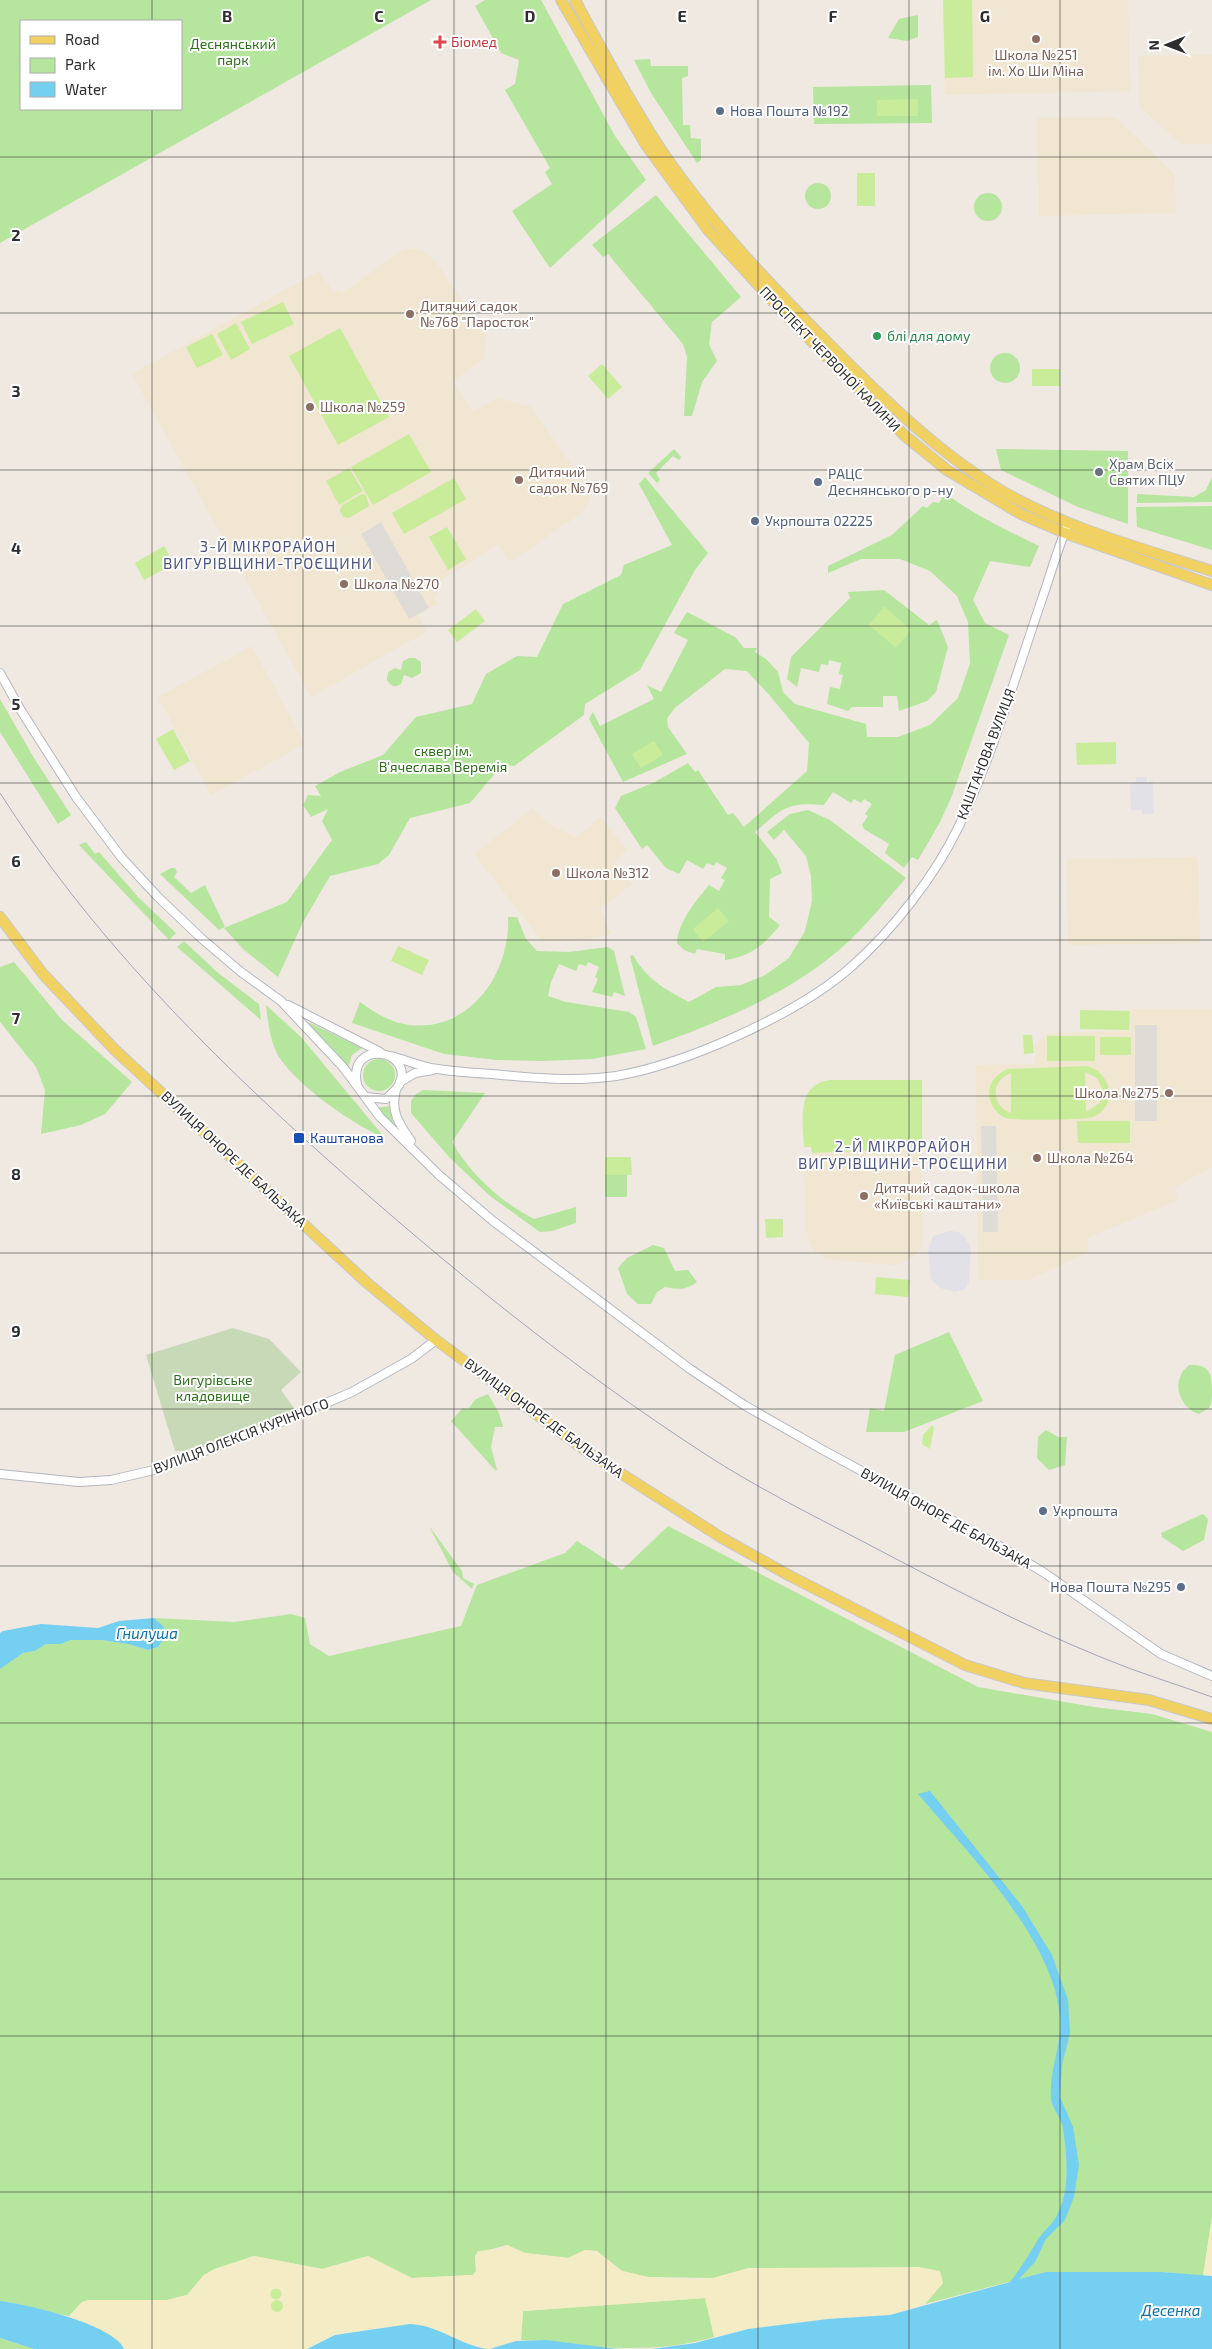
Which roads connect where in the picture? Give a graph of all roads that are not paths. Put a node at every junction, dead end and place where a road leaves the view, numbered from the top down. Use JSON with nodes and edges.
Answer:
{"nodes":[{"id":1,"x":561,"y":0,"type":"edge"},
{"id":2,"x":575,"y":0,"type":"edge"},
{"id":3,"x":1070,"y":522,"type":"junction"},
{"id":4,"x":1065,"y":532,"type":"junction"},
{"id":5,"x":1212,"y":571,"type":"edge"},
{"id":6,"x":1212,"y":585,"type":"edge"},
{"id":7,"x":0,"y":673,"type":"edge"},
{"id":8,"x":0,"y":917,"type":"edge"},
{"id":9,"x":281,"y":1001,"type":"junction"},
{"id":10,"x":382,"y":1053,"type":"junction"},
{"id":11,"x":391,"y":1056,"type":"junction"},
{"id":12,"x":437,"y":1069,"type":"junction"},
{"id":13,"x":400,"y":1082,"type":"junction"},
{"id":14,"x":358,"y":1089,"type":"junction"},
{"id":15,"x":396,"y":1090,"type":"junction"},
{"id":16,"x":366,"y":1098,"type":"junction"},
{"id":17,"x":420,"y":1155,"type":"junction"},
{"id":18,"x":436,"y":1340,"type":"junction"},
{"id":19,"x":0,"y":1474,"type":"edge"},
{"id":20,"x":1212,"y":1676,"type":"edge"},
{"id":21,"x":1212,"y":1719,"type":"edge"}],
"edges":[{"from":1,"to":4,"type":"main road","name":"ПРОСПЕКТ ЧЕРВОНОЇ КАЛИНИ"},
{"from":2,"to":3,"type":"main road","name":"ПРОСПЕКТ ЧЕРВОНОЇ КАЛИНИ"},
{"from":3,"to":4,"type":"street","name":"КАШТАНОВА ВУЛИЦЯ"},
{"from":3,"to":5,"type":"main road","name":"ПРОСПЕКТ ЧЕРВОНОЇ КАЛИНИ"},
{"from":4,"to":6,"type":"main road","name":"ПРОСПЕКТ ЧЕРВОНОЇ КАЛИНИ"},
{"from":4,"to":12,"type":"street","name":"КАШТАНОВА ВУЛИЦЯ"},
{"from":7,"to":9,"type":"street"},
{"from":8,"to":18,"type":"main road","name":"ВУЛИЦЯ ОНОРЕ ДЕ БАЛЬЗАКА"},
{"from":9,"to":10,"type":"street"},
{"from":9,"to":14,"type":"street"},
{"from":10,"to":11,"type":"street"},
{"from":10,"to":14,"type":"street"},
{"from":11,"to":12,"type":"street","name":"КАШТАНОВА ВУЛИЦЯ"},
{"from":11,"to":13,"type":"street"},
{"from":12,"to":13,"type":"street","name":"КАШТАНОВА ВУЛИЦЯ"},
{"from":13,"to":15,"type":"street"},
{"from":14,"to":16,"type":"street"},
{"from":15,"to":16,"type":"street"},
{"from":15,"to":17,"type":"street","name":"ВУЛИЦЯ ОНОРЕ ДЕ БАЛЬЗАКА"},
{"from":16,"to":17,"type":"street","name":"ВУЛИЦЯ ОНОРЕ ДЕ БАЛЬЗАКА"},
{"from":17,"to":20,"type":"street","name":"ВУЛИЦЯ ОНОРЕ ДЕ БАЛЬЗАКА"},
{"from":18,"to":19,"type":"street","name":"ВУЛИЦЯ ОЛЕКСІЯ КУРІННОГО"},
{"from":18,"to":21,"type":"main road","name":"ВУЛИЦЯ ОНОРЕ ДЕ БАЛЬЗАКА"}]}
